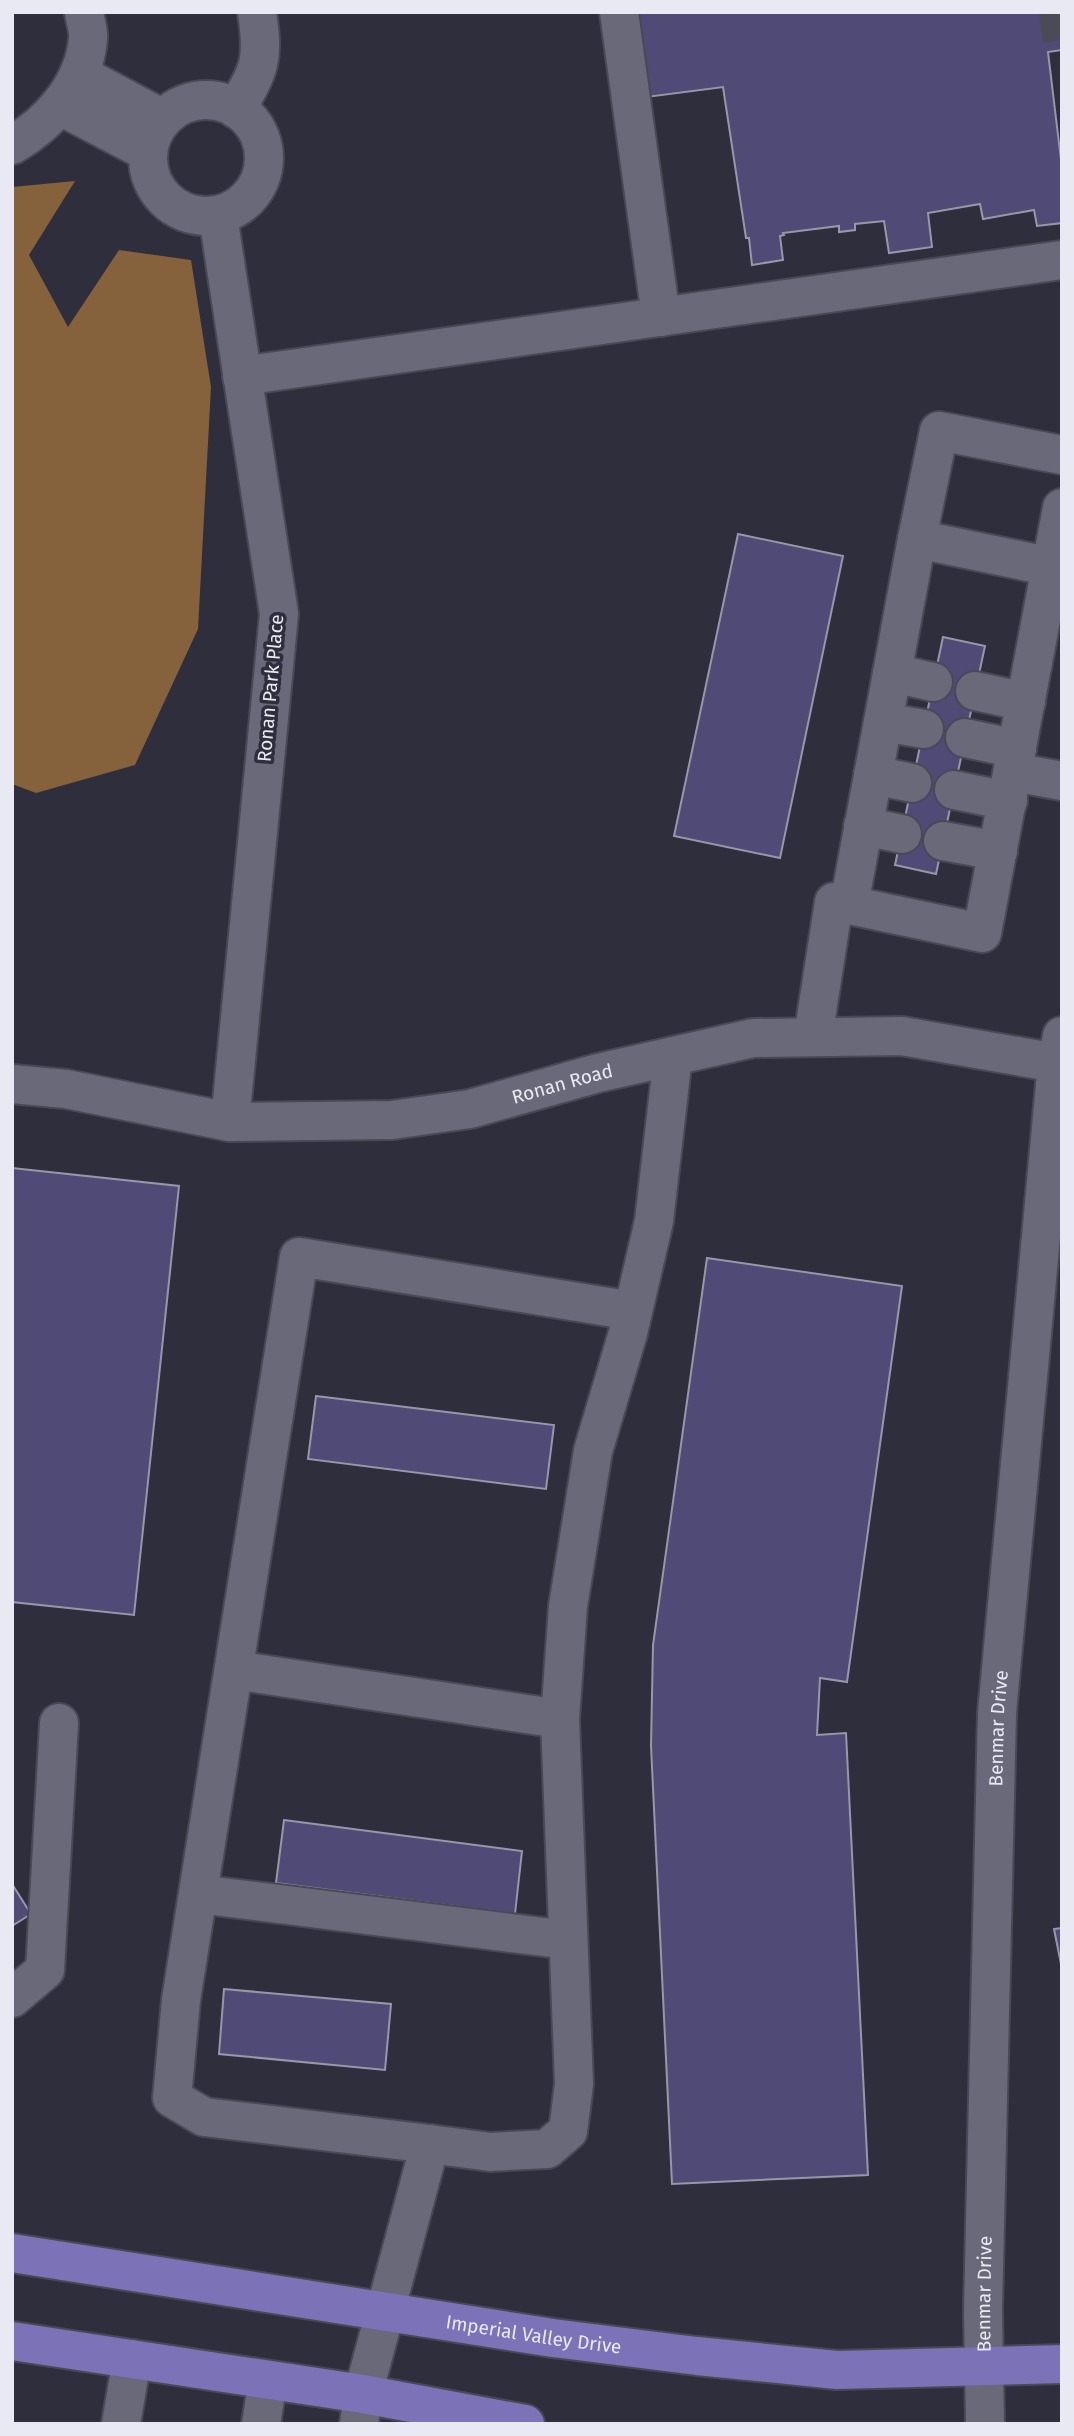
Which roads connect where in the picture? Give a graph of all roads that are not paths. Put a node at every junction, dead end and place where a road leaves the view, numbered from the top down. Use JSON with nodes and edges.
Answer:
{"nodes":[{"id":1,"x":84,"y":12,"type":"edge"},
{"id":2,"x":257,"y":12,"type":"edge"},
{"id":3,"x":619,"y":12,"type":"edge"},
{"id":4,"x":70,"y":90,"type":"junction"},
{"id":5,"x":236,"y":109,"type":"junction"},
{"id":6,"x":155,"y":136,"type":"junction"},
{"id":7,"x":12,"y":145,"type":"edge"},
{"id":8,"x":218,"y":216,"type":"junction"},
{"id":9,"x":1062,"y":260,"type":"edge"},
{"id":10,"x":661,"y":317,"type":"junction"},
{"id":11,"x":242,"y":376,"type":"junction"},
{"id":12,"x":1062,"y":455,"type":"edge"},
{"id":13,"x":1062,"y":508,"type":"edge"},
{"id":14,"x":917,"y":539,"type":"junction"},
{"id":15,"x":1056,"y":568,"type":"edge"},
{"id":16,"x":892,"y":674,"type":"junction"},
{"id":17,"x":933,"y":682,"type":"dead end"},
{"id":18,"x":975,"y":691,"type":"dead end"},
{"id":19,"x":1026,"y":702,"type":"junction"},
{"id":20,"x":883,"y":722,"type":"junction"},
{"id":21,"x":924,"y":729,"type":"dead end"},
{"id":22,"x":965,"y":738,"type":"dead end"},
{"id":23,"x":1013,"y":774,"type":"junction"},
{"id":24,"x":873,"y":775,"type":"junction"},
{"id":25,"x":1062,"y":781,"type":"edge"},
{"id":26,"x":912,"y":783,"type":"dead end"},
{"id":27,"x":954,"y":790,"type":"dead end"},
{"id":28,"x":863,"y":826,"type":"junction"},
{"id":29,"x":902,"y":834,"type":"dead end"},
{"id":30,"x":943,"y":841,"type":"dead end"},
{"id":31,"x":998,"y":851,"type":"junction"},
{"id":32,"x":849,"y":905,"type":"junction"},
{"id":33,"x":813,"y":1037,"type":"junction"},
{"id":34,"x":1060,"y":1050,"type":"edge"},
{"id":35,"x":673,"y":1056,"type":"junction"},
{"id":36,"x":12,"y":1066,"type":"edge"},
{"id":37,"x":12,"y":1084,"type":"edge"},
{"id":38,"x":66,"y":1089,"type":"junction"},
{"id":39,"x":230,"y":1122,"type":"junction"},
{"id":40,"x":633,"y":1311,"type":"junction"},
{"id":41,"x":234,"y":1670,"type":"junction"},
{"id":42,"x":561,"y":1719,"type":"junction"},
{"id":43,"x":60,"y":1723,"type":"dead end"},
{"id":44,"x":198,"y":1894,"type":"junction"},
{"id":45,"x":568,"y":1940,"type":"junction"},
{"id":46,"x":12,"y":1998,"type":"edge"},
{"id":47,"x":430,"y":2144,"type":"junction"},
{"id":48,"x":12,"y":2253,"type":"edge"},
{"id":49,"x":385,"y":2312,"type":"junction"},
{"id":50,"x":12,"y":2341,"type":"edge"},
{"id":51,"x":132,"y":2359,"type":"junction"},
{"id":52,"x":1062,"y":2364,"type":"edge"},
{"id":53,"x":984,"y":2366,"type":"junction"},
{"id":54,"x":268,"y":2380,"type":"junction"},
{"id":55,"x":361,"y":2409,"type":"edge"},
{"id":56,"x":121,"y":2424,"type":"edge"},
{"id":57,"x":261,"y":2424,"type":"edge"},
{"id":58,"x":525,"y":2424,"type":"edge"},
{"id":59,"x":985,"y":2424,"type":"edge"}],
"edges":[{"from":1,"to":4,"type":"street"},
{"from":2,"to":5,"type":"street"},
{"from":3,"to":10,"type":"street"},
{"from":4,"to":6,"type":"street"},
{"from":4,"to":7,"type":"street"},
{"from":5,"to":6,"type":"street"},
{"from":5,"to":8,"type":"street"},
{"from":6,"to":8,"type":"street"},
{"from":8,"to":11,"type":"street","name":"Ronan Park Place"},
{"from":9,"to":10,"type":"street"},
{"from":10,"to":11,"type":"street"},
{"from":11,"to":39,"type":"street","name":"Ronan Park Place"},
{"from":12,"to":14,"type":"street"},
{"from":13,"to":15,"type":"street"},
{"from":14,"to":15,"type":"street"},
{"from":14,"to":16,"type":"street"},
{"from":15,"to":19,"type":"street"},
{"from":16,"to":17,"type":"street"},
{"from":16,"to":20,"type":"street"},
{"from":18,"to":19,"type":"street"},
{"from":19,"to":23,"type":"street"},
{"from":20,"to":21,"type":"street"},
{"from":20,"to":24,"type":"street"},
{"from":22,"to":23,"type":"street"},
{"from":23,"to":25,"type":"street"},
{"from":23,"to":27,"type":"street"},
{"from":23,"to":31,"type":"street"},
{"from":24,"to":26,"type":"street"},
{"from":24,"to":28,"type":"street"},
{"from":28,"to":29,"type":"street"},
{"from":28,"to":32,"type":"street"},
{"from":30,"to":31,"type":"street"},
{"from":31,"to":32,"type":"street"},
{"from":32,"to":33,"type":"street"},
{"from":33,"to":34,"type":"street","name":"Ronan Road"},
{"from":33,"to":35,"type":"street","name":"Ronan Road"},
{"from":34,"to":53,"type":"street","name":"Benmar Drive"},
{"from":35,"to":39,"type":"street","name":"Ronan Road"},
{"from":35,"to":40,"type":"street"},
{"from":36,"to":38,"type":"street","name":"Ronan Road"},
{"from":37,"to":38,"type":"street","name":"Ronan Road"},
{"from":38,"to":39,"type":"street","name":"Ronan Road"},
{"from":40,"to":41,"type":"street"},
{"from":40,"to":42,"type":"street"},
{"from":41,"to":42,"type":"street"},
{"from":41,"to":44,"type":"street"},
{"from":42,"to":45,"type":"street"},
{"from":43,"to":46,"type":"street"},
{"from":44,"to":45,"type":"street"},
{"from":44,"to":47,"type":"street"},
{"from":45,"to":47,"type":"street"},
{"from":47,"to":49,"type":"street"},
{"from":48,"to":49,"type":"main road","name":"Imperial Valley Drive"},
{"from":49,"to":53,"type":"main road","name":"Imperial Valley Drive"},
{"from":49,"to":55,"type":"street"},
{"from":50,"to":51,"type":"main road"},
{"from":51,"to":54,"type":"main road"},
{"from":51,"to":56,"type":"street"},
{"from":52,"to":53,"type":"main road","name":"Imperial Valley Drive"},
{"from":53,"to":59,"type":"street","name":"Benmar Drive"},
{"from":54,"to":55,"type":"main road"},
{"from":54,"to":57,"type":"street"},
{"from":55,"to":58,"type":"main road"}]}
